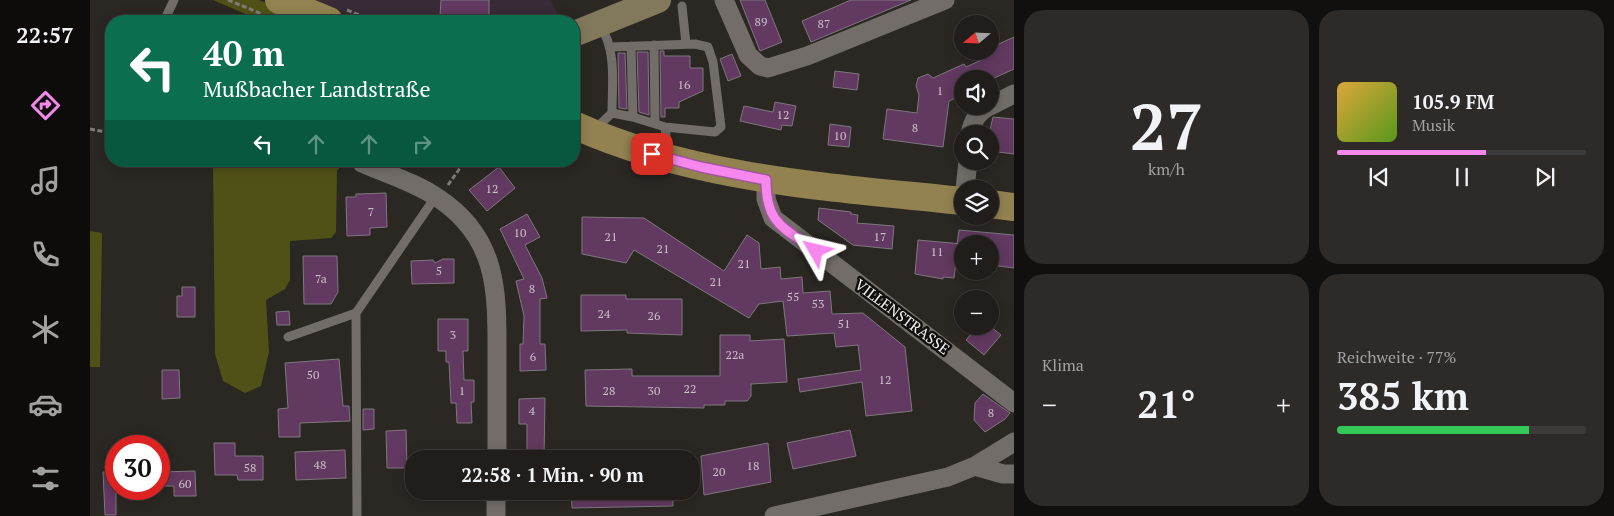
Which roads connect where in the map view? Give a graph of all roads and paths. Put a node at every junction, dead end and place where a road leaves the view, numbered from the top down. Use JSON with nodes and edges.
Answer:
{"nodes":[{"id":1,"x":174,"y":0,"type":"edge"},
{"id":2,"x":228,"y":0,"type":"edge"},
{"id":3,"x":724,"y":0,"type":"edge"},
{"id":4,"x":945,"y":0,"type":"edge"},
{"id":5,"x":670,"y":3,"type":"edge"},
{"id":6,"x":275,"y":9,"type":"edge"},
{"id":7,"x":167,"y":15,"type":"edge"},
{"id":8,"x":302,"y":15,"type":"edge"},
{"id":9,"x":599,"y":24,"type":"junction"},
{"id":10,"x":580,"y":32,"type":"edge"},
{"id":11,"x":686,"y":44,"type":"junction"},
{"id":12,"x":654,"y":45,"type":"junction"},
{"id":13,"x":631,"y":46,"type":"junction"},
{"id":14,"x":611,"y":47,"type":"junction"},
{"id":15,"x":1014,"y":94,"type":"edge"},
{"id":16,"x":999,"y":102,"type":"edge"},
{"id":17,"x":612,"y":113,"type":"junction"},
{"id":18,"x":633,"y":116,"type":"junction"},
{"id":19,"x":655,"y":123,"type":"junction"},
{"id":20,"x":666,"y":127,"type":"junction"},
{"id":21,"x":90,"y":129,"type":"edge"},
{"id":22,"x":582,"y":129,"type":"edge"},
{"id":23,"x":105,"y":132,"type":"edge"},
{"id":24,"x":669,"y":159,"type":"junction"},
{"id":25,"x":371,"y":167,"type":"edge"},
{"id":26,"x":460,"y":167,"type":"edge"},
{"id":27,"x":766,"y":180,"type":"junction"},
{"id":28,"x":437,"y":197,"type":"junction"},
{"id":29,"x":954,"y":200,"type":"edge"},
{"id":30,"x":999,"y":205,"type":"edge"},
{"id":31,"x":1014,"y":207,"type":"edge"},
{"id":32,"x":356,"y":313,"type":"junction"},
{"id":33,"x":288,"y":337,"type":"dead end"},
{"id":34,"x":1014,"y":403,"type":"edge"},
{"id":35,"x":1014,"y":442,"type":"edge"},
{"id":36,"x":496,"y":450,"type":"edge"},
{"id":37,"x":975,"y":466,"type":"junction"},
{"id":38,"x":1014,"y":474,"type":"edge"},
{"id":39,"x":496,"y":500,"type":"edge"},
{"id":40,"x":806,"y":512,"type":"edge"},
{"id":41,"x":357,"y":516,"type":"edge"},
{"id":42,"x":496,"y":516,"type":"edge"},
{"id":43,"x":774,"y":516,"type":"edge"}],
"edges":[{"from":1,"to":7,"type":"lane"},
{"from":2,"to":6,"type":"path"},
{"from":3,"to":4,"type":"street"},
{"from":5,"to":9,"type":"street"},
{"from":5,"to":11,"type":"lane"},
{"from":6,"to":8,"type":"main road"},
{"from":9,"to":10,"type":"street"},
{"from":9,"to":14,"type":"lane"},
{"from":11,"to":12,"type":"lane"},
{"from":11,"to":20,"type":"lane"},
{"from":12,"to":13,"type":"lane"},
{"from":12,"to":19,"type":"lane"},
{"from":13,"to":14,"type":"lane"},
{"from":13,"to":18,"type":"lane"},
{"from":14,"to":17,"type":"lane"},
{"from":15,"to":16,"type":"street"},
{"from":17,"to":18,"type":"lane"},
{"from":17,"to":22,"type":"lane"},
{"from":18,"to":19,"type":"lane"},
{"from":19,"to":20,"type":"lane"},
{"from":20,"to":24,"type":"lane"},
{"from":21,"to":23,"type":"path"},
{"from":22,"to":24,"type":"main road"},
{"from":24,"to":27,"type":"main road"},
{"from":25,"to":28,"type":"street"},
{"from":26,"to":28,"type":"path"},
{"from":27,"to":29,"type":"main road"},
{"from":27,"to":34,"type":"street","name":"VILLENSTRASSE"},
{"from":28,"to":32,"type":"lane"},
{"from":28,"to":36,"type":"street"},
{"from":30,"to":31,"type":"main road"},
{"from":32,"to":33,"type":"lane"},
{"from":32,"to":41,"type":"lane"},
{"from":35,"to":37,"type":"street"},
{"from":37,"to":38,"type":"street"},
{"from":37,"to":40,"type":"street"},
{"from":39,"to":42,"type":"street"},
{"from":40,"to":43,"type":"street"}]}
